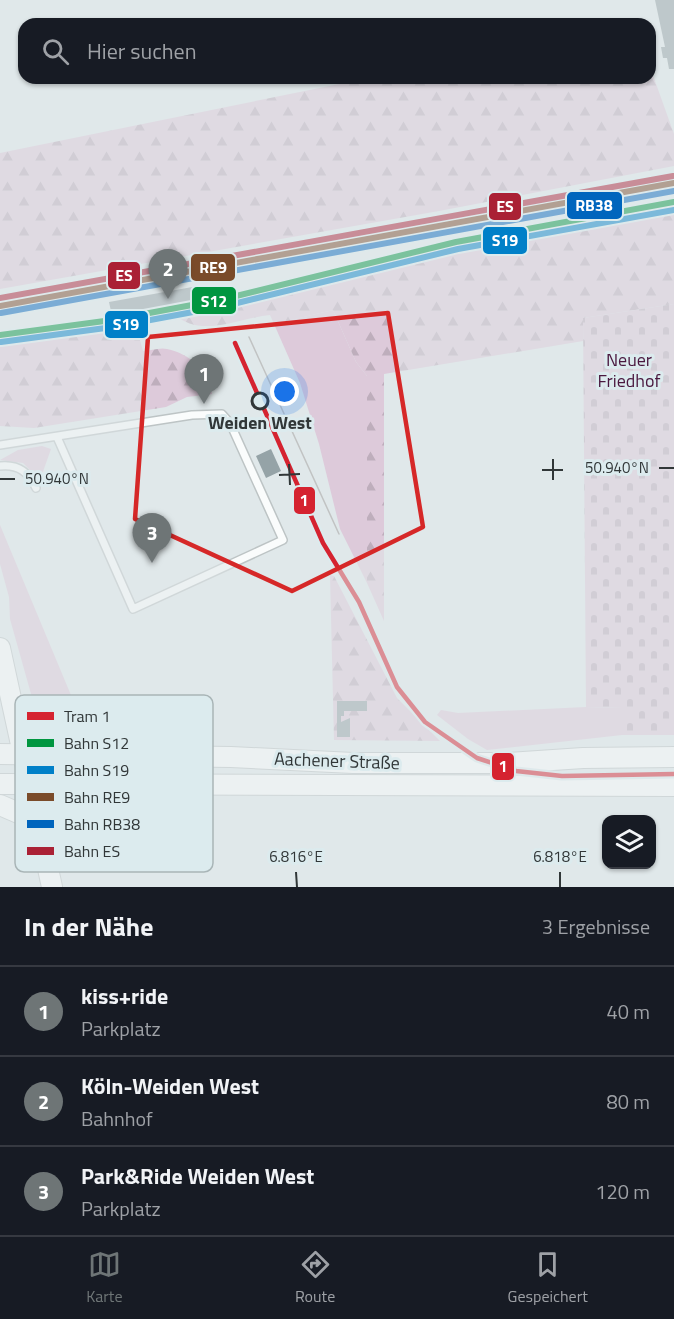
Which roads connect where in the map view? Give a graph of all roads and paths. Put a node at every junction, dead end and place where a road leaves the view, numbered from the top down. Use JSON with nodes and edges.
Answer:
{"nodes":[{"id":1,"x":57,"y":436,"type":"junction"},
{"id":2,"x":0,"y":445,"type":"edge"},
{"id":3,"x":0,"y":466,"type":"edge"},
{"id":4,"x":36,"y":488,"type":"dead end"},
{"id":5,"x":0,"y":648,"type":"edge"},
{"id":6,"x":12,"y":702,"type":"junction"},
{"id":7,"x":15,"y":704,"type":"edge"},
{"id":8,"x":15,"y":718,"type":"edge"},
{"id":9,"x":674,"y":757,"type":"edge"},
{"id":10,"x":213,"y":758,"type":"edge"},
{"id":11,"x":213,"y":784,"type":"edge"},
{"id":12,"x":674,"y":786,"type":"edge"},
{"id":13,"x":0,"y":805,"type":"edge"},
{"id":14,"x":15,"y":811,"type":"edge"},
{"id":15,"x":49,"y":872,"type":"edge"},
{"id":16,"x":52,"y":887,"type":"edge"}],
"edges":[{"from":1,"to":1,"type":"lane"},
{"from":1,"to":2,"type":"lane"},
{"from":3,"to":4,"type":"lane"},
{"from":5,"to":6,"type":"main road"},
{"from":6,"to":7,"type":"main road"},
{"from":6,"to":8,"type":"main road"},
{"from":9,"to":10,"type":"main road","name":"Aachener Straße"},
{"from":11,"to":12,"type":"main road","name":"Aachener Straße"},
{"from":13,"to":14,"type":"main road"},
{"from":15,"to":16,"type":"main road"}]}
